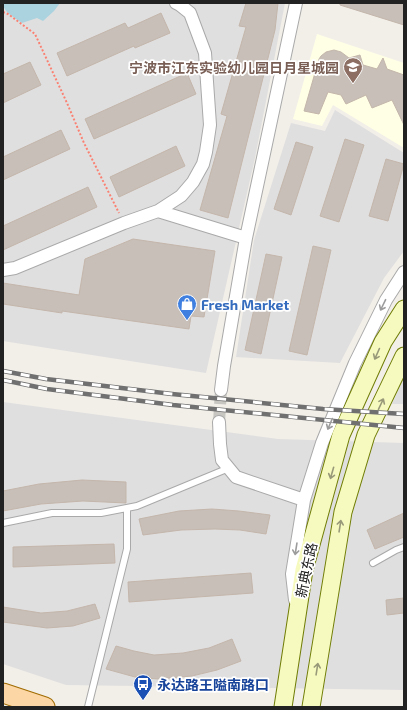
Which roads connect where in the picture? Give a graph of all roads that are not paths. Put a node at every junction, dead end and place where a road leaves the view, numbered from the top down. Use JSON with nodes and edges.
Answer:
{"nodes":[{"id":1,"x":176,"y":3,"type":"edge"},
{"id":2,"x":296,"y":3,"type":"edge"},
{"id":3,"x":158,"y":211,"type":"junction"},
{"id":4,"x":246,"y":238,"type":"junction"},
{"id":5,"x":3,"y":270,"type":"edge"},
{"id":6,"x":404,"y":272,"type":"edge"},
{"id":7,"x":404,"y":309,"type":"edge"},
{"id":8,"x":404,"y":356,"type":"edge"},
{"id":9,"x":220,"y":390,"type":"tunnel mouth"},
{"id":10,"x":219,"y":422,"type":"tunnel mouth"},
{"id":11,"x":229,"y":468,"type":"junction"},
{"id":12,"x":304,"y":500,"type":"junction"},
{"id":13,"x":127,"y":508,"type":"junction"},
{"id":14,"x":3,"y":524,"type":"edge"},
{"id":15,"x":404,"y":547,"type":"edge"},
{"id":16,"x":373,"y":563,"type":"dead end"},
{"id":17,"x":297,"y":619,"type":"junction"},
{"id":18,"x":3,"y":693,"type":"edge"},
{"id":19,"x":45,"y":707,"type":"edge"},
{"id":20,"x":88,"y":707,"type":"edge"},
{"id":21,"x":283,"y":707,"type":"edge"},
{"id":22,"x":310,"y":707,"type":"edge"}],
"edges":[{"from":1,"to":3,"type":"street"},
{"from":2,"to":4,"type":"street"},
{"from":3,"to":4,"type":"street"},
{"from":3,"to":5,"type":"street"},
{"from":4,"to":9,"type":"street"},
{"from":6,"to":12,"type":"street","one_way":true},
{"from":7,"to":17,"type":"main road","name":"新典东路","one_way":true},
{"from":22,"to":8,"type":"main road","one_way":true},
{"from":10,"to":11,"type":"street"},
{"from":11,"to":12,"type":"street"},
{"from":11,"to":13,"type":"lane"},
{"from":12,"to":17,"type":"street","one_way":true},
{"from":13,"to":14,"type":"lane"},
{"from":13,"to":20,"type":"lane"},
{"from":15,"to":16,"type":"lane"},
{"from":17,"to":21,"type":"main road","name":"新典东路"},
{"from":18,"to":19,"type":"main road"}]}
